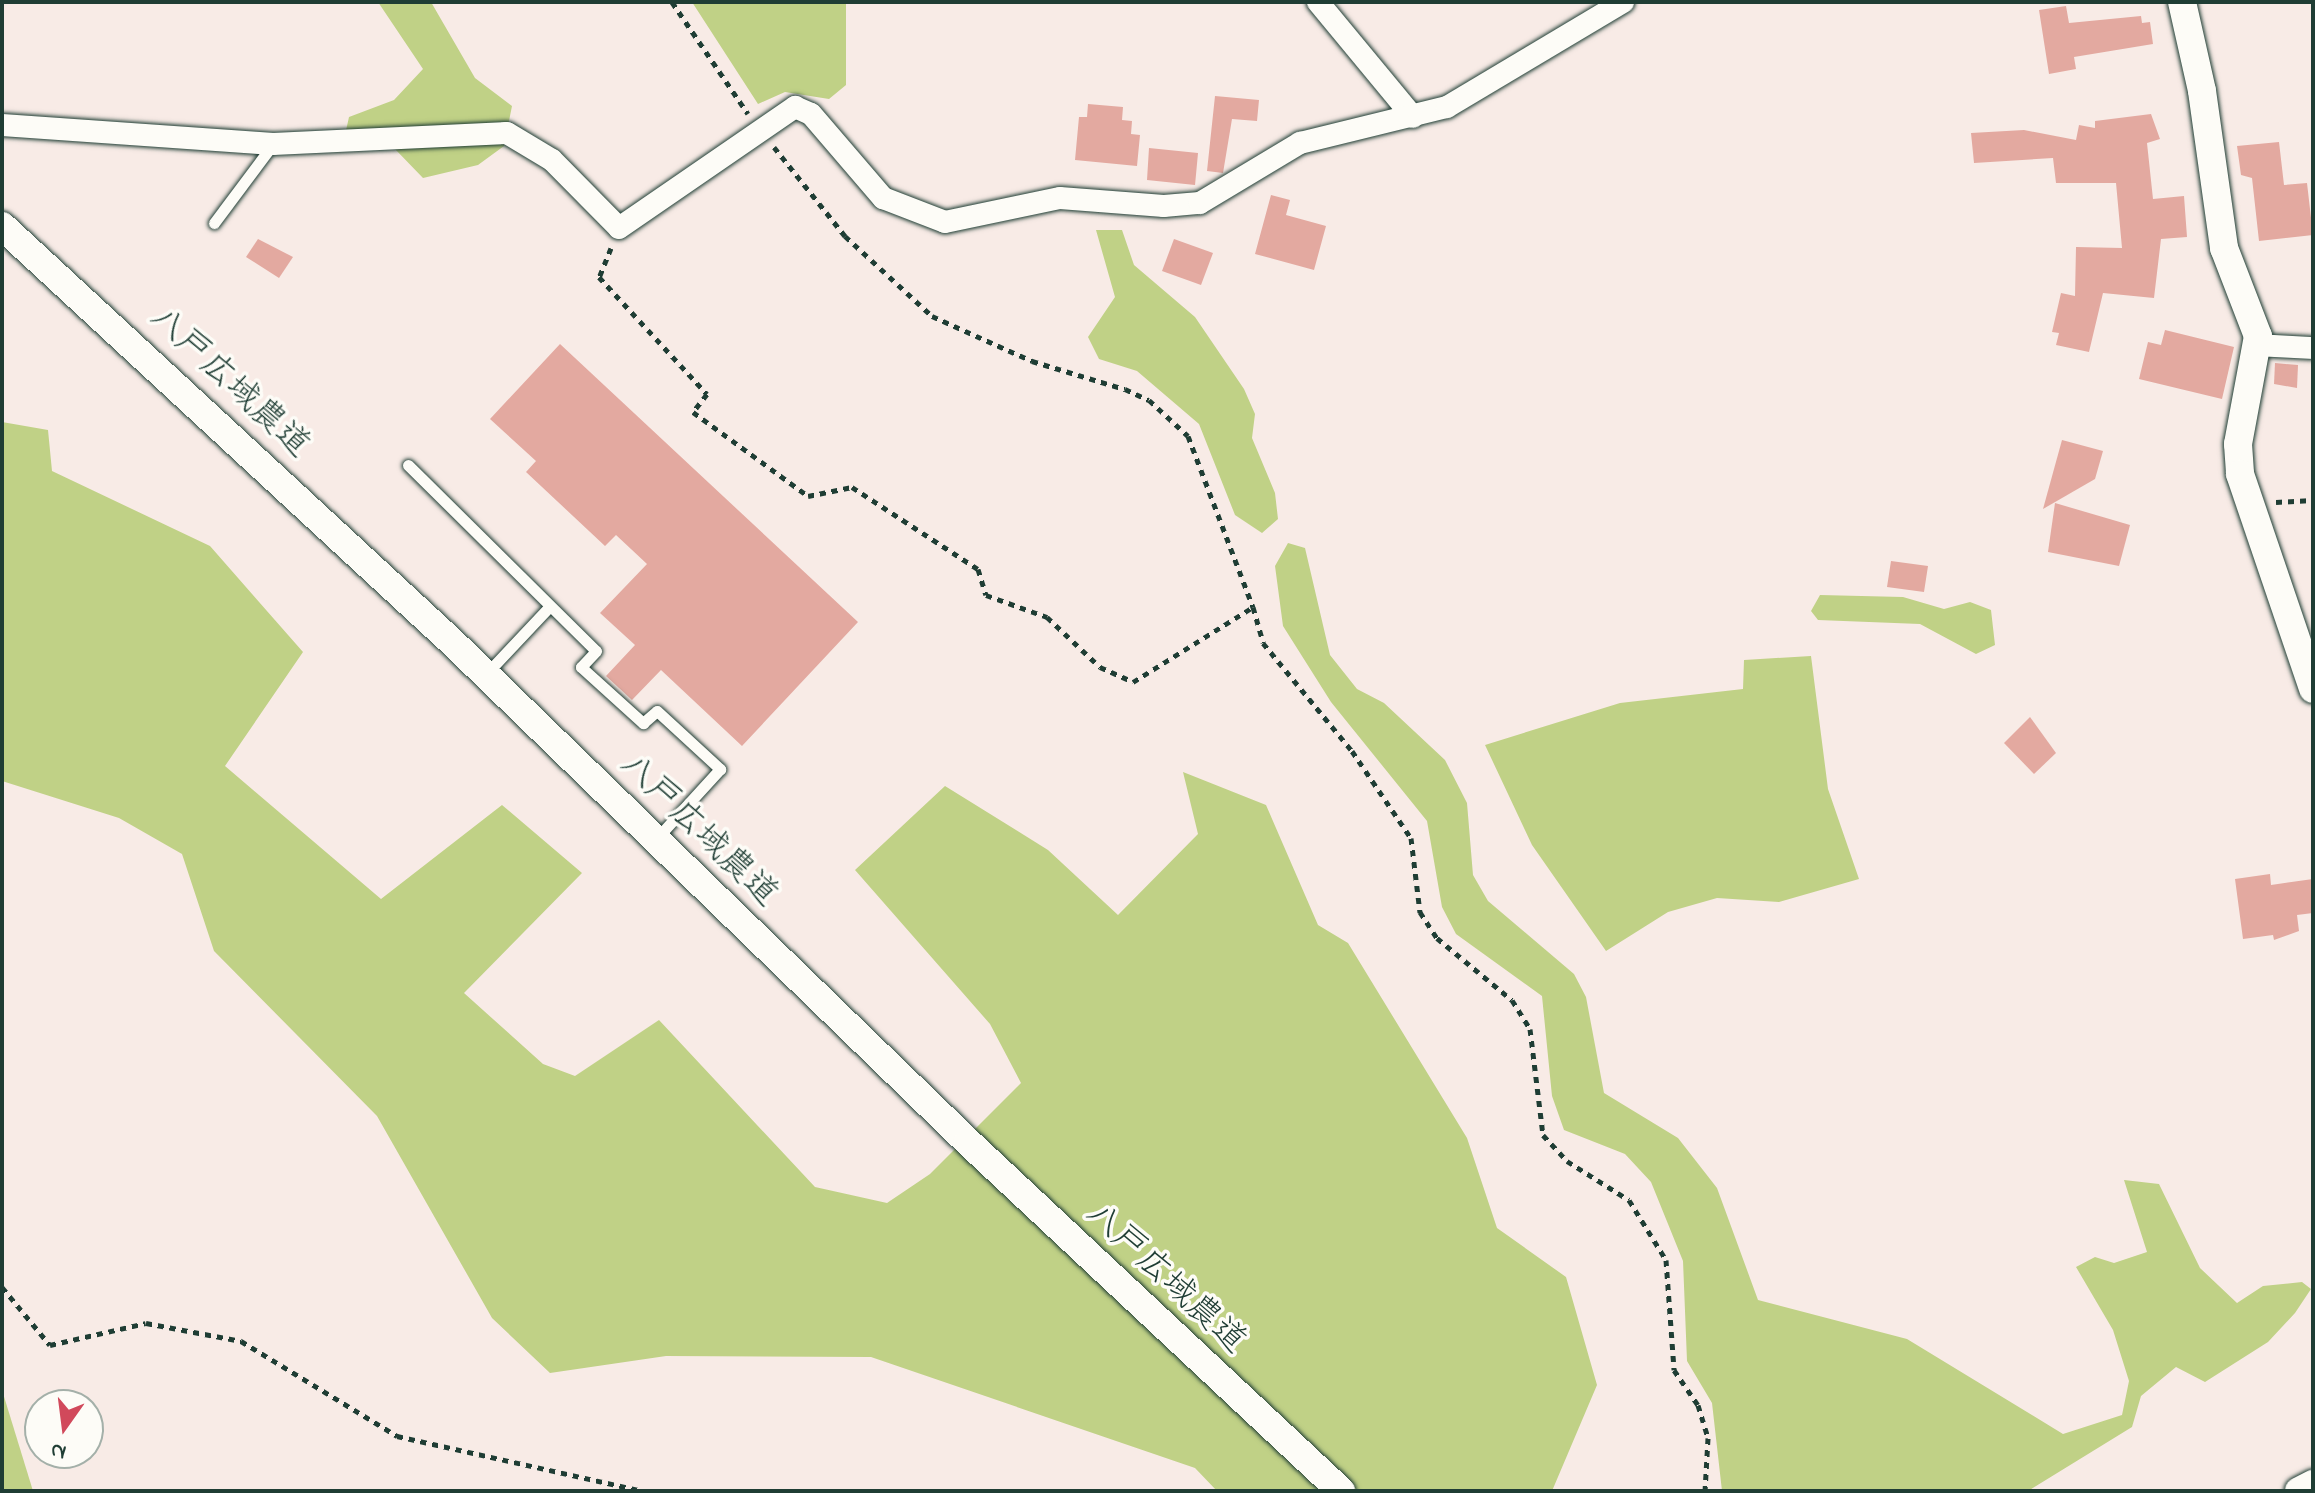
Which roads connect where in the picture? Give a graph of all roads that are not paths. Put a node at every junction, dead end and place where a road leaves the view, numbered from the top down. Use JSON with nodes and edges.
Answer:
{"nodes":[{"id":1,"x":1318,"y":2,"type":"edge"},
{"id":2,"x":1623,"y":2,"type":"edge"},
{"id":3,"x":2182,"y":2,"type":"edge"},
{"id":4,"x":1413,"y":117,"type":"junction"},
{"id":5,"x":2,"y":125,"type":"edge"},
{"id":6,"x":273,"y":144,"type":"junction"},
{"id":7,"x":214,"y":223,"type":"dead end"},
{"id":8,"x":2,"y":226,"type":"edge"},
{"id":9,"x":2257,"y":345,"type":"junction"},
{"id":10,"x":2313,"y":348,"type":"edge"},
{"id":11,"x":408,"y":465,"type":"dead end"},
{"id":12,"x":550,"y":606,"type":"junction"},
{"id":13,"x":485,"y":675,"type":"junction"},
{"id":14,"x":2313,"y":689,"type":"edge"},
{"id":15,"x":656,"y":840,"type":"junction"},
{"id":16,"x":2313,"y":1484,"type":"edge"},
{"id":17,"x":1341,"y":1491,"type":"edge"},
{"id":18,"x":2299,"y":1491,"type":"edge"}],
"edges":[{"from":1,"to":4,"type":"street"},
{"from":2,"to":4,"type":"street"},
{"from":3,"to":9,"type":"street"},
{"from":4,"to":6,"type":"street"},
{"from":5,"to":6,"type":"street"},
{"from":6,"to":7,"type":"lane"},
{"from":8,"to":13,"type":"street","name":"八戸広域農道"},
{"from":9,"to":10,"type":"street"},
{"from":9,"to":14,"type":"street"},
{"from":11,"to":12,"type":"lane"},
{"from":12,"to":13,"type":"lane"},
{"from":12,"to":15,"type":"lane"},
{"from":13,"to":15,"type":"street","name":"八戸広域農道"},
{"from":15,"to":17,"type":"street","name":"八戸広域農道"},
{"from":16,"to":18,"type":"street"}]}
